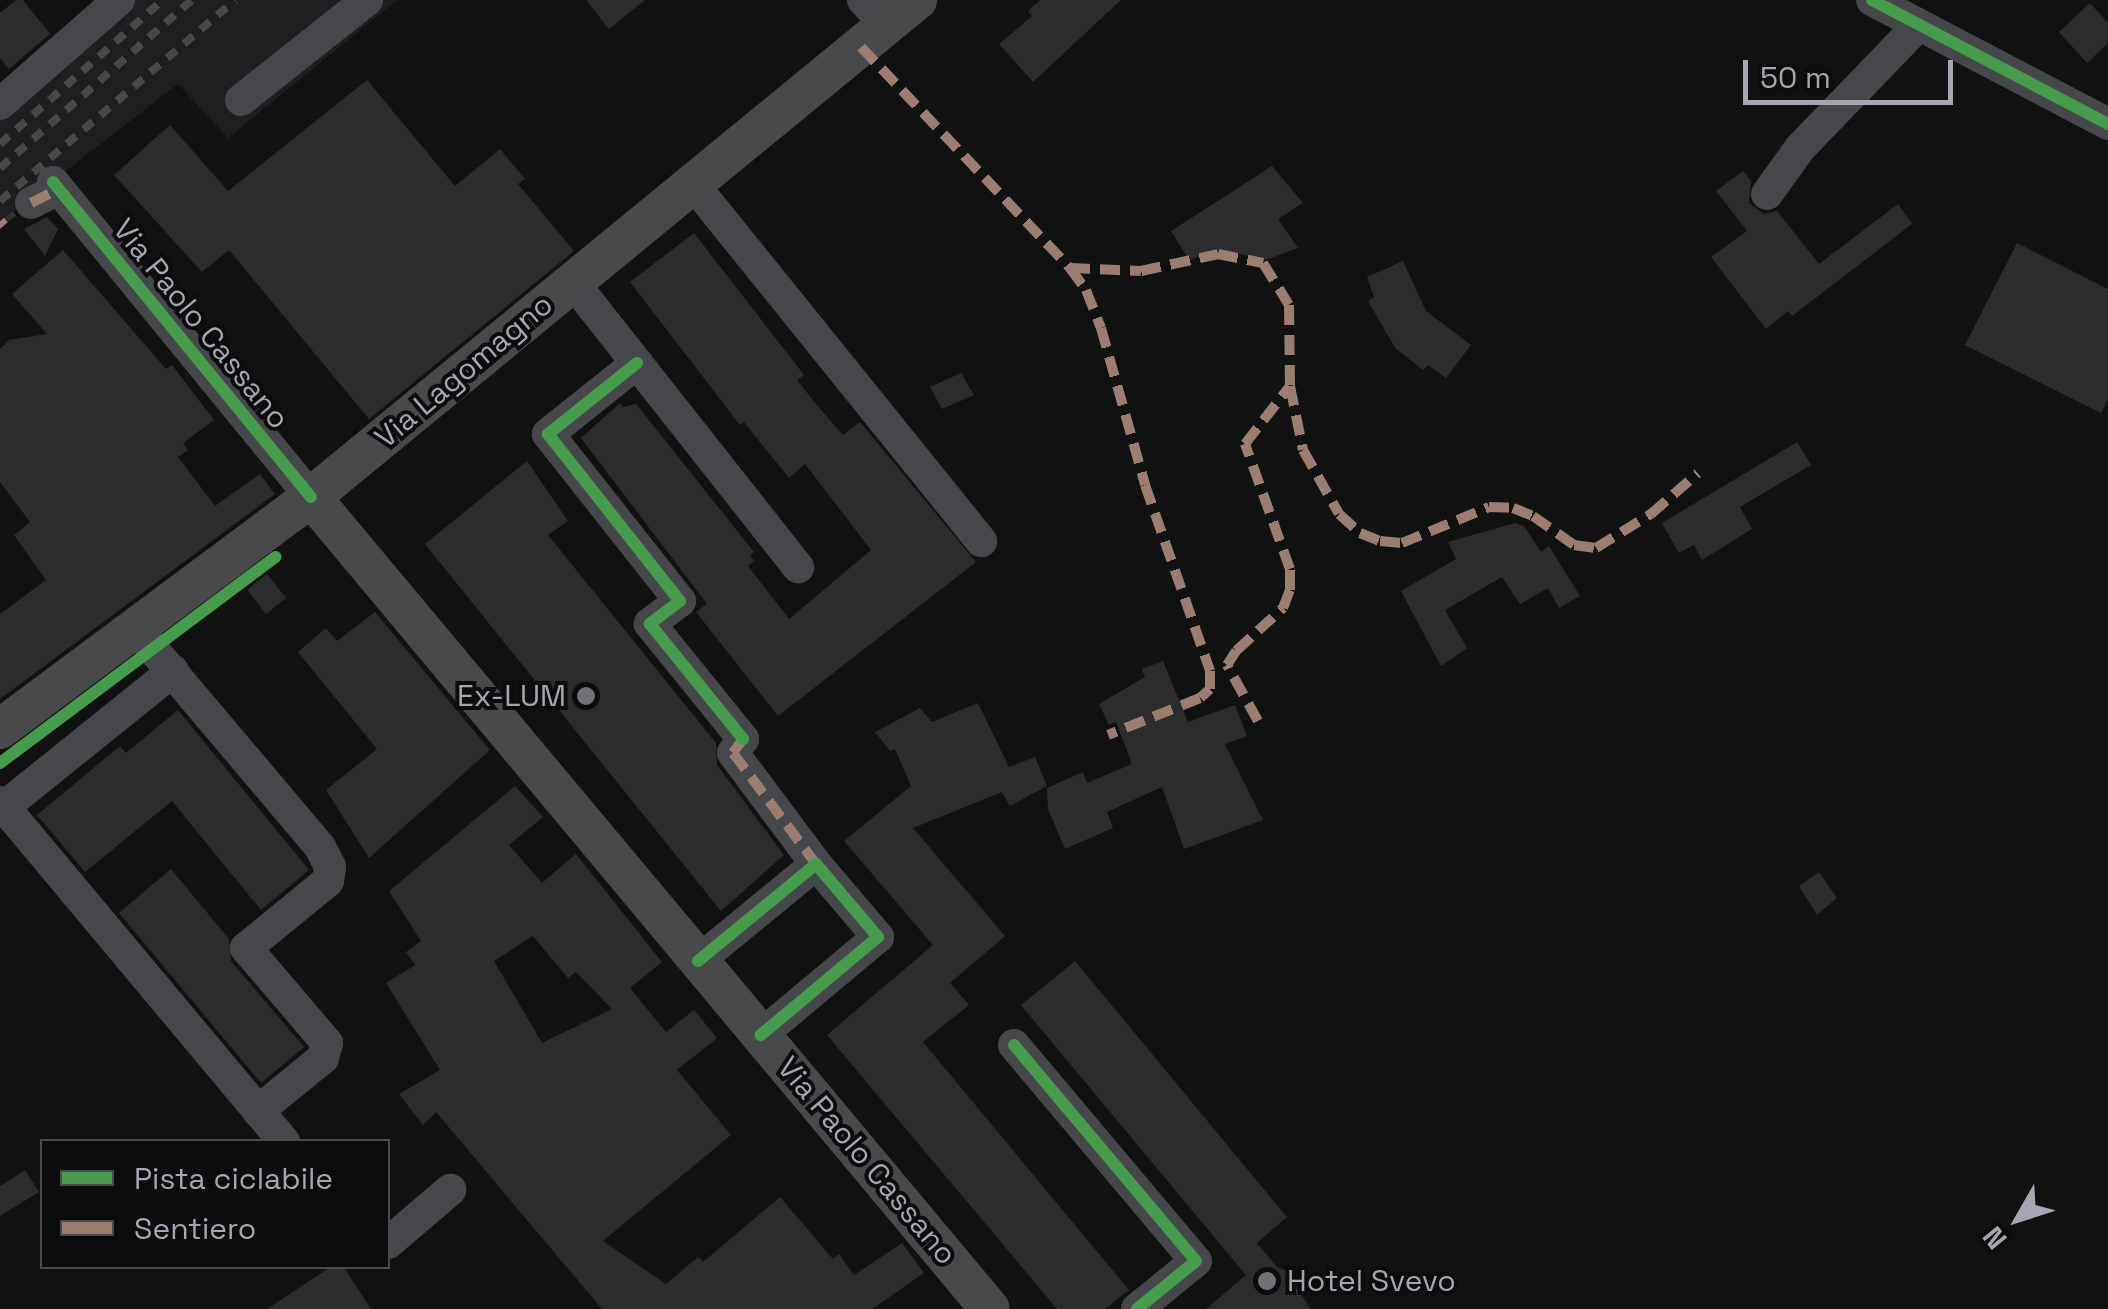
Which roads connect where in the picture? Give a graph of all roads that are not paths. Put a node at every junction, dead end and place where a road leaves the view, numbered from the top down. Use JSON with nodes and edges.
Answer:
{"nodes":[{"id":1,"x":119,"y":0,"type":"edge"},
{"id":2,"x":367,"y":0,"type":"edge"},
{"id":3,"x":918,"y":0,"type":"edge"},
{"id":4,"x":1872,"y":0,"type":"edge"},
{"id":5,"x":874,"y":13,"type":"edge"},
{"id":6,"x":1918,"y":26,"type":"junction"},
{"id":7,"x":241,"y":100,"type":"dead end"},
{"id":8,"x":0,"y":104,"type":"edge"},
{"id":9,"x":2108,"y":124,"type":"edge"},
{"id":10,"x":694,"y":184,"type":"junction"},
{"id":11,"x":48,"y":191,"type":"dead end"},
{"id":12,"x":1767,"y":194,"type":"dead end"},
{"id":13,"x":572,"y":281,"type":"junction"},
{"id":14,"x":637,"y":363,"type":"junction"},
{"id":15,"x":311,"y":497,"type":"junction"},
{"id":16,"x":981,"y":541,"type":"dead end"},
{"id":17,"x":798,"y":567,"type":"dead end"},
{"id":18,"x":135,"y":628,"type":"junction"},
{"id":19,"x":173,"y":671,"type":"junction"},
{"id":20,"x":0,"y":729,"type":"edge"},
{"id":21,"x":2,"y":805,"type":"edge"},
{"id":22,"x":816,"y":864,"type":"junction"},
{"id":23,"x":698,"y":960,"type":"junction"},
{"id":24,"x":761,"y":1035,"type":"junction"},
{"id":25,"x":1014,"y":1045,"type":"dead end"},
{"id":26,"x":258,"y":1112,"type":"junction"},
{"id":27,"x":281,"y":1139,"type":"edge"},
{"id":28,"x":450,"y":1190,"type":"dead end"},
{"id":29,"x":390,"y":1241,"type":"edge"},
{"id":30,"x":990,"y":1309,"type":"edge"},
{"id":31,"x":1138,"y":1309,"type":"edge"}],
"edges":[{"from":1,"to":8,"type":"street"},
{"from":2,"to":7,"type":"street"},
{"from":3,"to":5,"type":"main road","name":"Via Lagomagno"},
{"from":4,"to":6,"type":"street"},
{"from":5,"to":10,"type":"main road","name":"Via Lagomagno"},
{"from":6,"to":9,"type":"street"},
{"from":6,"to":12,"type":"street"},
{"from":10,"to":13,"type":"main road","name":"Via Lagomagno"},
{"from":10,"to":16,"type":"street"},
{"from":11,"to":15,"type":"street","name":"Via Paolo Cassano"},
{"from":13,"to":14,"type":"street"},
{"from":13,"to":15,"type":"main road","name":"Via Lagomagno"},
{"from":14,"to":17,"type":"street"},
{"from":14,"to":22,"type":"street"},
{"from":15,"to":18,"type":"main road","name":"Via Lagomagno"},
{"from":15,"to":23,"type":"main road","name":"Via Paolo Cassano"},
{"from":18,"to":19,"type":"street"},
{"from":18,"to":20,"type":"main road","name":"Via Lagomagno"},
{"from":19,"to":21,"type":"street"},
{"from":19,"to":26,"type":"street"},
{"from":21,"to":26,"type":"street"},
{"from":22,"to":23,"type":"street"},
{"from":22,"to":24,"type":"street"},
{"from":23,"to":24,"type":"main road","name":"Via Paolo Cassano"},
{"from":24,"to":30,"type":"main road","name":"Via Paolo Cassano"},
{"from":25,"to":31,"type":"street"},
{"from":26,"to":27,"type":"street"},
{"from":28,"to":29,"type":"street"}]}
